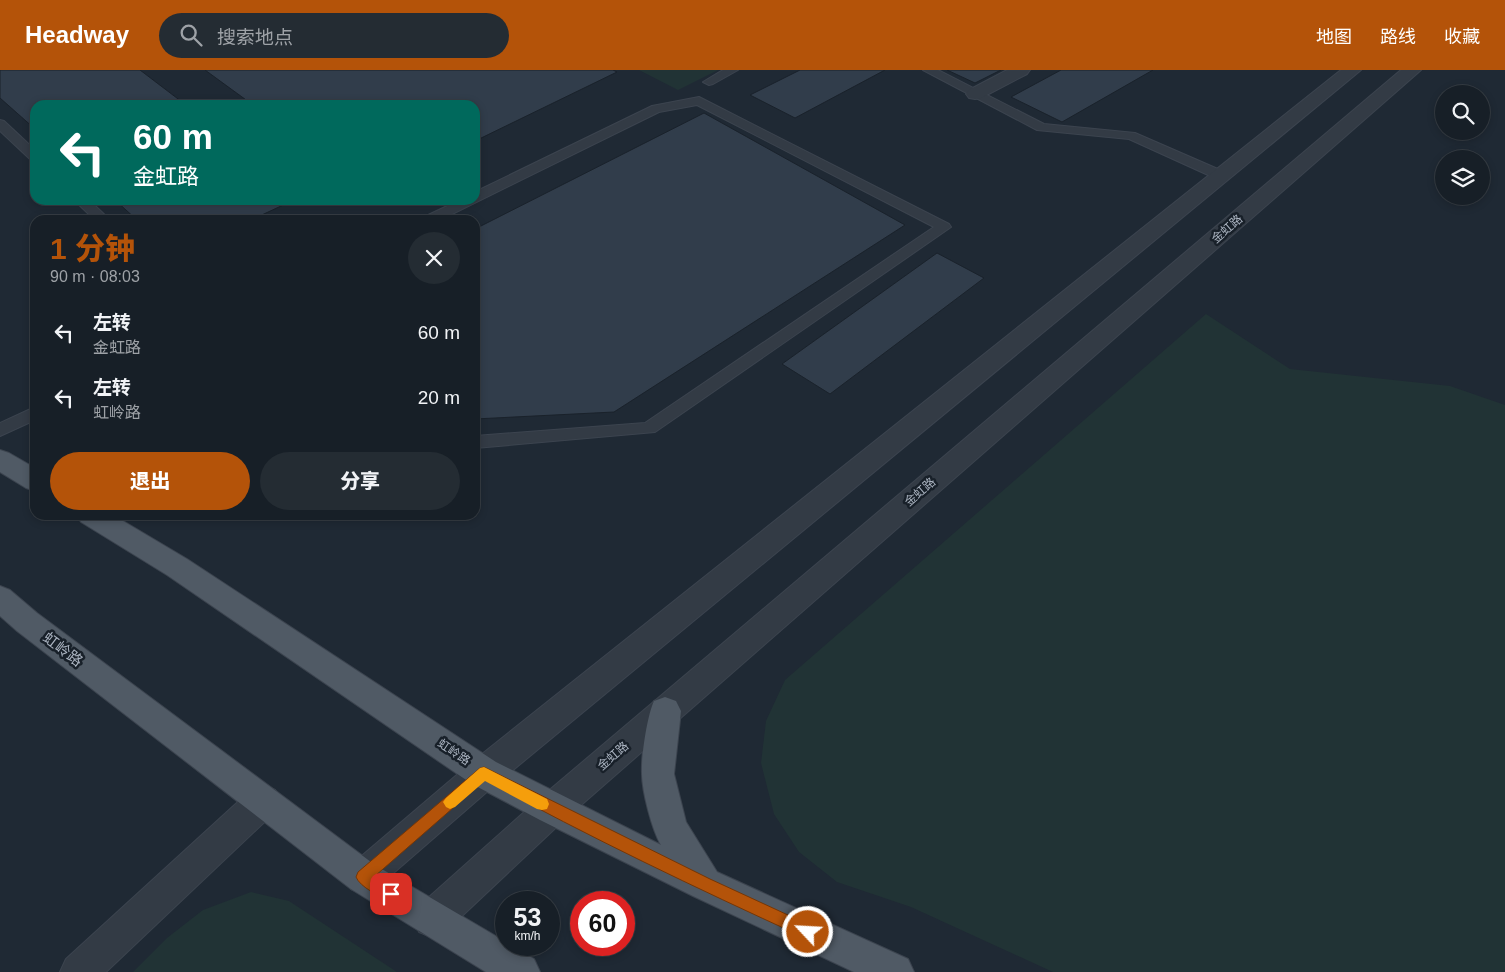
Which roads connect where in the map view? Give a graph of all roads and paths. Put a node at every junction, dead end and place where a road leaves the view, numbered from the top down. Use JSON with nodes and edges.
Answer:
{"nodes":[{"id":1,"x":732,"y":70,"type":"edge"},
{"id":2,"x":929,"y":70,"type":"edge"},
{"id":3,"x":1021,"y":70,"type":"edge"},
{"id":4,"x":1352,"y":70,"type":"edge"},
{"id":5,"x":1412,"y":70,"type":"edge"},
{"id":6,"x":709,"y":82,"type":"dead end"},
{"id":7,"x":975,"y":94,"type":"junction"},
{"id":8,"x":0,"y":124,"type":"edge"},
{"id":9,"x":30,"y":152,"type":"edge"},
{"id":10,"x":1222,"y":176,"type":"junction"},
{"id":11,"x":480,"y":195,"type":"edge"},
{"id":12,"x":86,"y":205,"type":"edge"},
{"id":13,"x":460,"y":205,"type":"edge"},
{"id":14,"x":98,"y":215,"type":"edge"},
{"id":15,"x":439,"y":215,"type":"edge"},
{"id":16,"x":30,"y":415,"type":"edge"},
{"id":17,"x":0,"y":430,"type":"edge"},
{"id":18,"x":480,"y":442,"type":"edge"},
{"id":19,"x":0,"y":460,"type":"edge"},
{"id":20,"x":30,"y":478,"type":"edge"},
{"id":21,"x":99,"y":520,"type":"edge"},
{"id":22,"x":0,"y":598,"type":"edge"},
{"id":23,"x":665,"y":711,"type":"junction"},
{"id":24,"x":484,"y":773,"type":"junction"},
{"id":25,"x":262,"y":800,"type":"junction"},
{"id":26,"x":552,"y":809,"type":"junction"},
{"id":27,"x":363,"y":877,"type":"junction"},
{"id":28,"x":704,"y":884,"type":"junction"},
{"id":29,"x":432,"y":919,"type":"junction"},
{"id":30,"x":79,"y":972,"type":"edge"},
{"id":31,"x":521,"y":972,"type":"edge"},
{"id":32,"x":895,"y":972,"type":"edge"}],
"edges":[{"from":1,"to":6,"type":"lane"},
{"from":2,"to":7,"type":"lane"},
{"from":3,"to":7,"type":"street"},
{"from":4,"to":10,"type":"street"},
{"from":5,"to":23,"type":"street","name":"金虹路"},
{"from":7,"to":10,"type":"lane"},
{"from":8,"to":9,"type":"lane"},
{"from":10,"to":24,"type":"street"},
{"from":11,"to":18,"type":"lane"},
{"from":12,"to":14,"type":"lane"},
{"from":13,"to":15,"type":"lane"},
{"from":16,"to":17,"type":"lane"},
{"from":19,"to":20,"type":"main road"},
{"from":21,"to":24,"type":"main road","name":"虹岭路"},
{"from":22,"to":25,"type":"main road","name":"虹岭路"},
{"from":23,"to":26,"type":"street","name":"金虹路"},
{"from":23,"to":28,"type":"main road"},
{"from":24,"to":26,"type":"main road","name":"虹岭路"},
{"from":24,"to":27,"type":"street"},
{"from":25,"to":27,"type":"main road","name":"虹岭路"},
{"from":25,"to":30,"type":"street"},
{"from":26,"to":28,"type":"main road","name":"虹岭路"},
{"from":26,"to":29,"type":"street","name":"金虹路"},
{"from":27,"to":29,"type":"main road","name":"虹岭路"},
{"from":28,"to":32,"type":"main road","name":"虹岭路"},
{"from":29,"to":31,"type":"main road","name":"虹岭路"}]}
